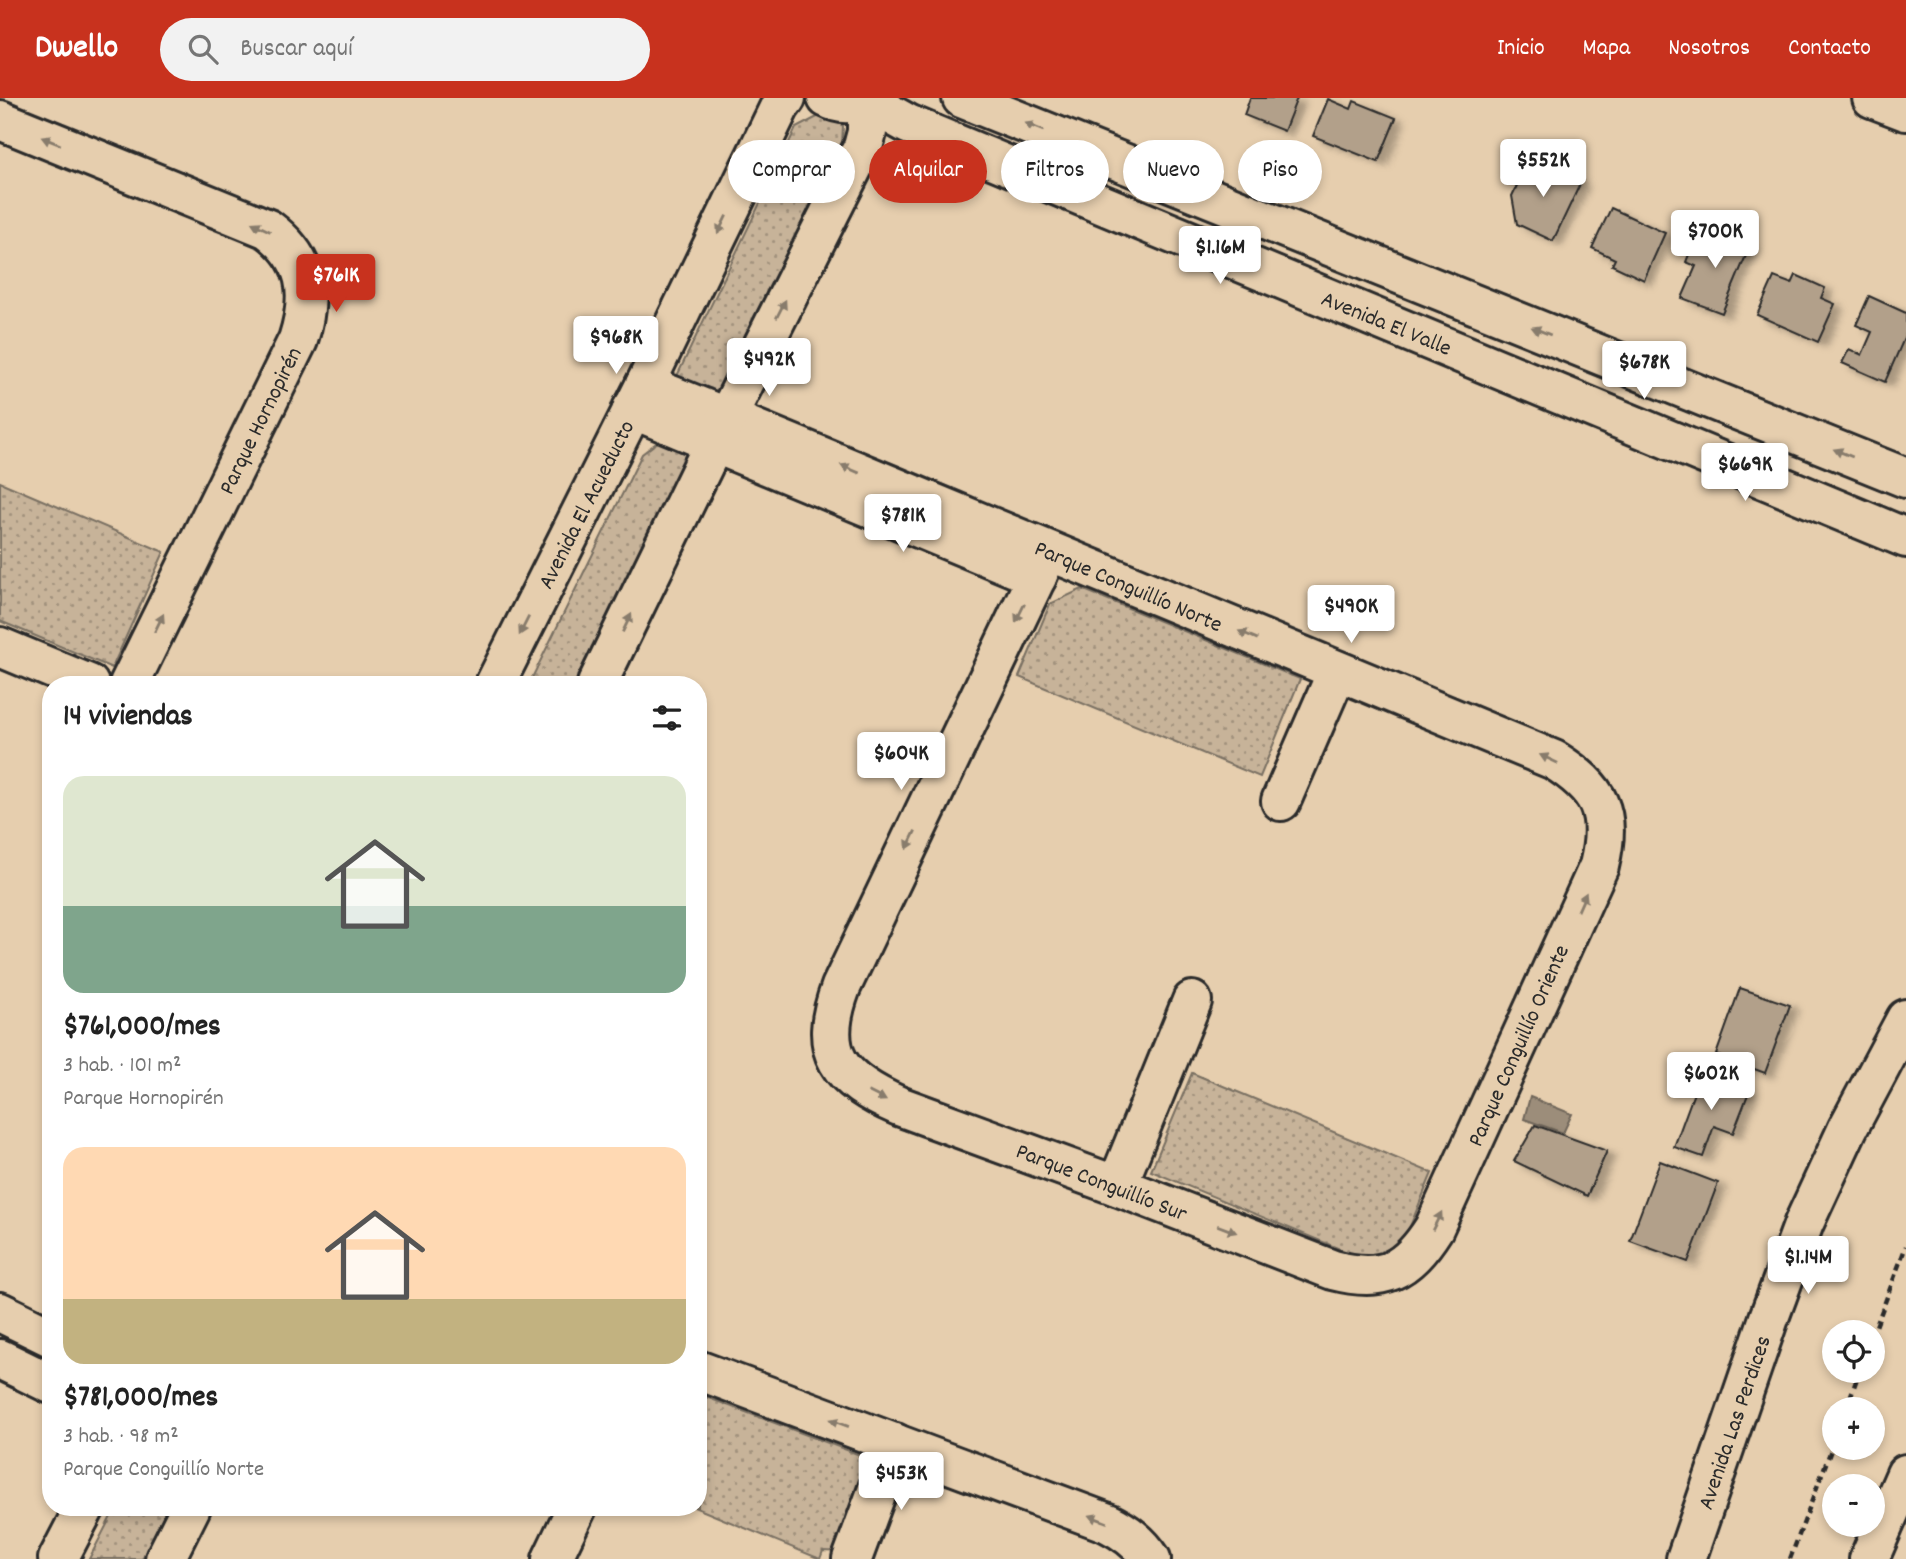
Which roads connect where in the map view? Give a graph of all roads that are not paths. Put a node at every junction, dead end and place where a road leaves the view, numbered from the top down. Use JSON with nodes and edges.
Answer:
{"nodes":[{"id":1,"x":786,"y":98,"type":"edge"},
{"id":2,"x":827,"y":98,"type":"edge"},
{"id":3,"x":866,"y":98,"type":"edge"},
{"id":4,"x":872,"y":98,"type":"edge"},
{"id":5,"x":962,"y":98,"type":"edge"},
{"id":6,"x":1872,"y":98,"type":"edge"},
{"id":7,"x":1906,"y":111,"type":"edge"},
{"id":8,"x":0,"y":120,"type":"edge"},
{"id":9,"x":1312,"y":239,"type":"junction"},
{"id":10,"x":1292,"y":283,"type":"junction"},
{"id":11,"x":1626,"y":366,"type":"junction"},
{"id":12,"x":638,"y":397,"type":"junction"},
{"id":13,"x":1607,"y":413,"type":"junction"},
{"id":14,"x":720,"y":429,"type":"junction"},
{"id":15,"x":1906,"y":478,"type":"edge"},
{"id":16,"x":1906,"y":538,"type":"edge"},
{"id":17,"x":1043,"y":564,"type":"junction"},
{"id":18,"x":0,"y":647,"type":"edge"},
{"id":19,"x":1337,"y":671,"type":"junction"},
{"id":20,"x":70,"y":676,"type":"edge"},
{"id":21,"x":145,"y":676,"type":"edge"},
{"id":22,"x":499,"y":676,"type":"edge"},
{"id":23,"x":601,"y":676,"type":"edge"},
{"id":24,"x":1282,"y":802,"type":"dead end"},
{"id":25,"x":1599,"y":803,"type":"joint"},
{"id":26,"x":1192,"y":1001,"type":"dead end"},
{"id":27,"x":1906,"y":1019,"type":"edge"},
{"id":28,"x":1117,"y":1186,"type":"junction"},
{"id":29,"x":1392,"y":1270,"type":"joint"},
{"id":30,"x":0,"y":1312,"type":"edge"},
{"id":31,"x":42,"y":1333,"type":"edge"},
{"id":32,"x":0,"y":1359,"type":"edge"},
{"id":33,"x":707,"y":1373,"type":"edge"},
{"id":34,"x":42,"y":1380,"type":"edge"},
{"id":35,"x":895,"y":1443,"type":"junction"},
{"id":36,"x":1906,"y":1474,"type":"edge"},
{"id":37,"x":80,"y":1516,"type":"edge"},
{"id":38,"x":186,"y":1516,"type":"edge"},
{"id":39,"x":572,"y":1516,"type":"edge"},
{"id":40,"x":58,"y":1559,"type":"edge"},
{"id":41,"x":165,"y":1559,"type":"edge"},
{"id":42,"x":552,"y":1559,"type":"edge"},
{"id":43,"x":852,"y":1559,"type":"edge"},
{"id":44,"x":1151,"y":1559,"type":"edge"},
{"id":45,"x":1686,"y":1559,"type":"edge"},
{"id":46,"x":1869,"y":1559,"type":"edge"}],
"edges":[{"from":1,"to":12,"type":"street","name":"Avenida El Acueducto","one_way":true},
{"from":2,"to":3,"type":"street"},
{"from":14,"to":3,"type":"street","one_way":true},
{"from":4,"to":10,"type":"street","name":"Avenida El Valle"},
{"from":9,"to":5,"type":"street","one_way":true},
{"from":6,"to":7,"type":"street"},
{"from":21,"to":8,"type":"street","name":"Parque Hornopirén","one_way":true},
{"from":9,"to":10,"type":"street"},
{"from":11,"to":9,"type":"street","one_way":true},
{"from":10,"to":13,"type":"street","name":"Avenida El Valle"},
{"from":11,"to":13,"type":"street"},
{"from":15,"to":11,"type":"street","one_way":true},
{"from":12,"to":14,"type":"street","name":"Parque Conguillío Norte"},
{"from":12,"to":22,"type":"street","name":"Avenida El Acueducto","one_way":true},
{"from":13,"to":16,"type":"street","name":"Avenida El Valle"},
{"from":14,"to":17,"type":"street","name":"Parque Conguillío Norte"},
{"from":23,"to":14,"type":"street","one_way":true},
{"from":19,"to":17,"type":"street","name":"Parque Conguillío Norte","one_way":true},
{"from":17,"to":28,"type":"street","name":"Parque Conguillío Sur","one_way":true},
{"from":18,"to":20,"type":"street"},
{"from":19,"to":24,"type":"street"},
{"from":25,"to":19,"type":"street","name":"Parque Conguillío Norte","one_way":true},
{"from":29,"to":25,"type":"street","name":"Parque Conguillío Oriente","one_way":true},
{"from":26,"to":28,"type":"street"},
{"from":27,"to":45,"type":"street","name":"Avenida Las Perdices"},
{"from":28,"to":29,"type":"street","name":"Parque Conguillío Sur","one_way":true},
{"from":30,"to":31,"type":"street"},
{"from":32,"to":34,"type":"street"},
{"from":35,"to":33,"type":"street","one_way":true},
{"from":35,"to":43,"type":"street"},
{"from":44,"to":35,"type":"street","one_way":true},
{"from":36,"to":46,"type":"street"},
{"from":37,"to":40,"type":"street"},
{"from":38,"to":41,"type":"street"},
{"from":39,"to":42,"type":"street"}]}
